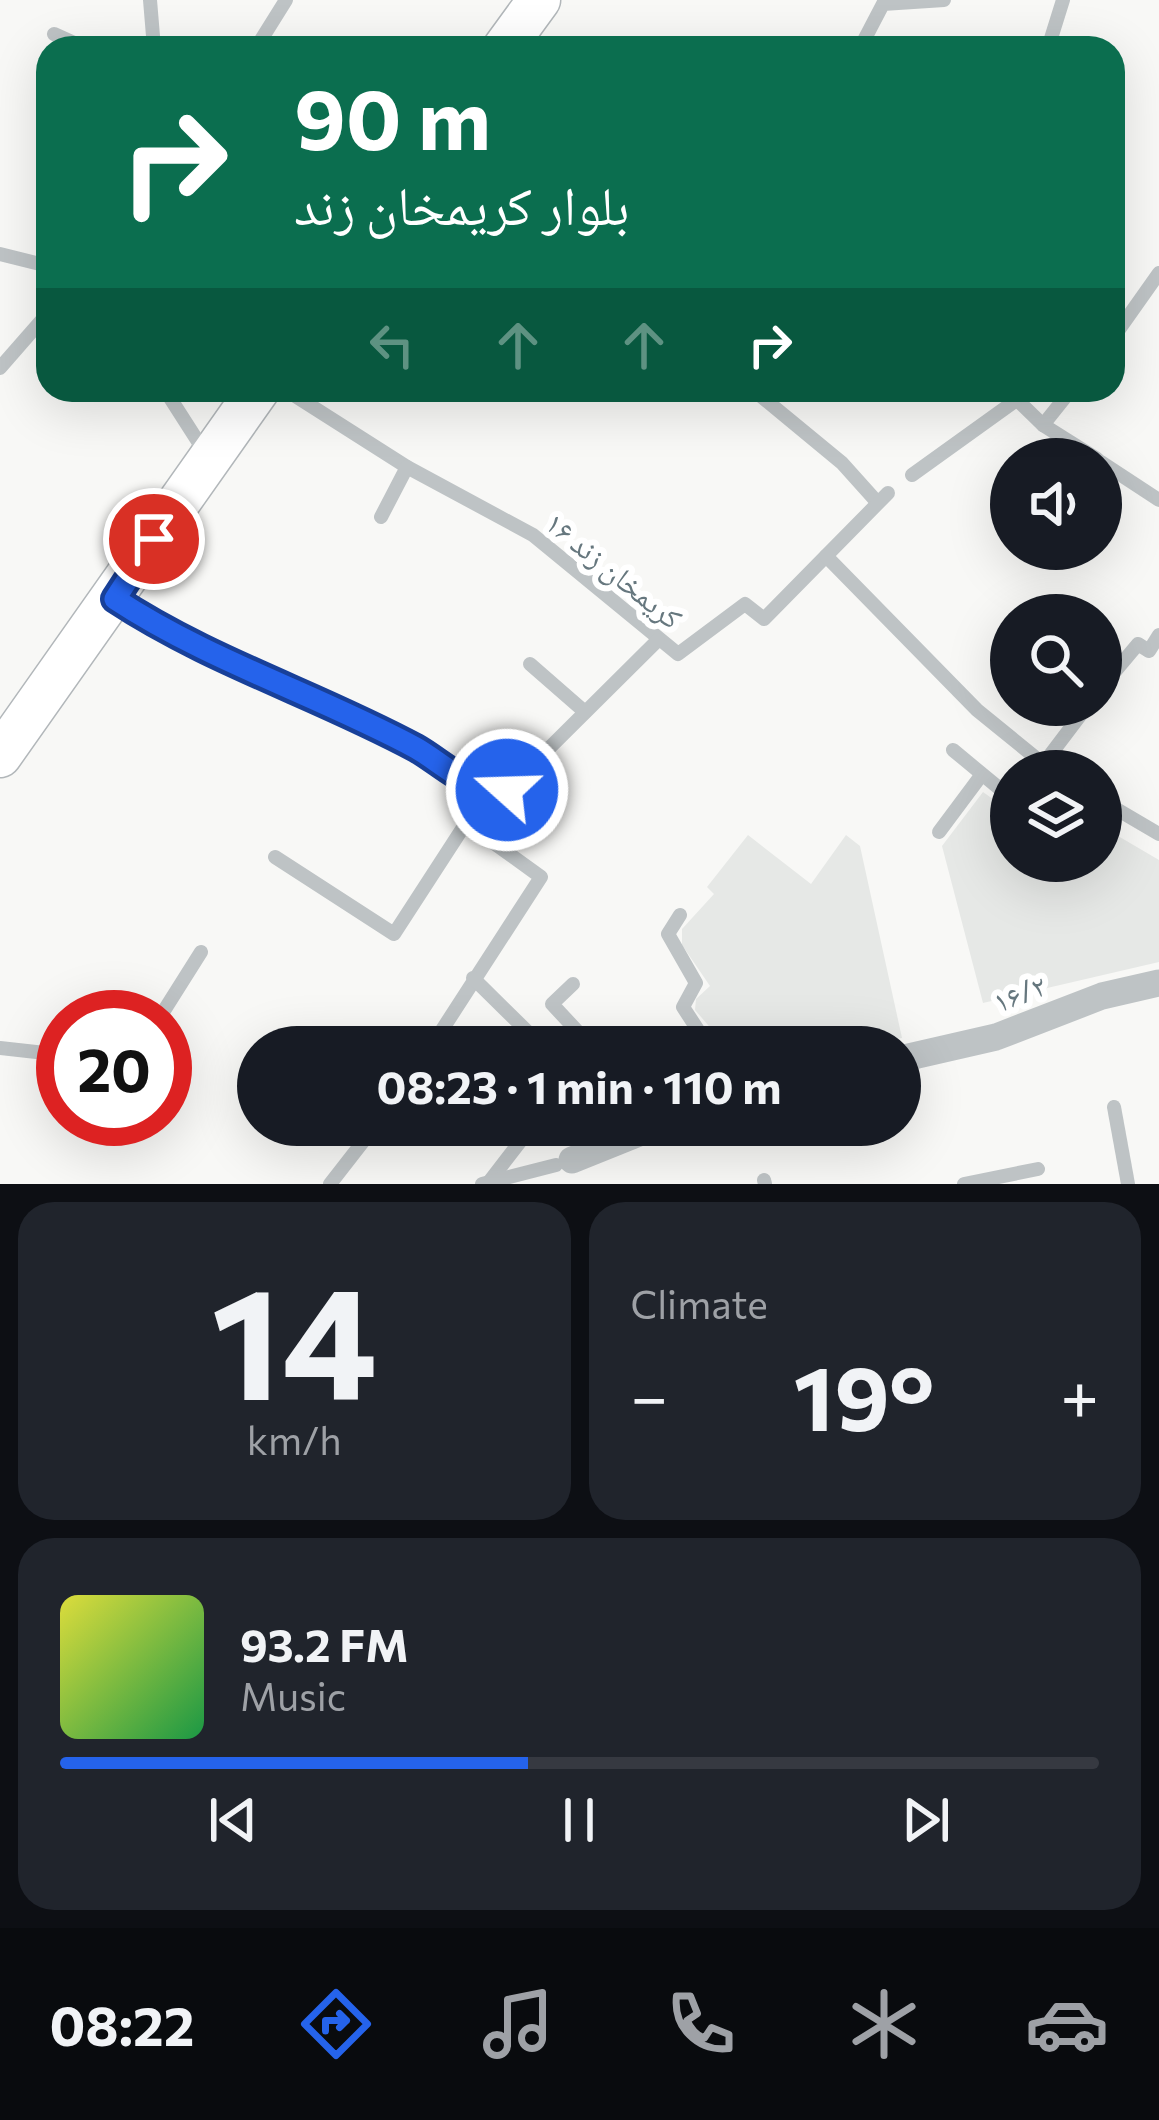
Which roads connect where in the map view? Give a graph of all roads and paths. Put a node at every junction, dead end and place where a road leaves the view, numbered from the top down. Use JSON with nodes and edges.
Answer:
{"nodes":[{"id":1,"x":150,"y":0,"type":"edge"},
{"id":2,"x":286,"y":0,"type":"edge"},
{"id":3,"x":539,"y":0,"type":"edge"},
{"id":4,"x":944,"y":0,"type":"edge"},
{"id":5,"x":1063,"y":0,"type":"edge"},
{"id":6,"x":880,"y":2,"type":"edge"},
{"id":7,"x":54,"y":34,"type":"dead end"},
{"id":8,"x":58,"y":36,"type":"edge"},
{"id":9,"x":153,"y":36,"type":"edge"},
{"id":10,"x":264,"y":36,"type":"edge"},
{"id":11,"x":513,"y":36,"type":"edge"},
{"id":12,"x":865,"y":36,"type":"edge"},
{"id":13,"x":1052,"y":36,"type":"edge"},
{"id":14,"x":0,"y":254,"type":"edge"},
{"id":15,"x":36,"y":263,"type":"edge"},
{"id":16,"x":1159,"y":274,"type":"edge"},
{"id":17,"x":1125,"y":321,"type":"edge"},
{"id":18,"x":36,"y":327,"type":"edge"},
{"id":19,"x":0,"y":368,"type":"edge"},
{"id":20,"x":173,"y":402,"type":"edge"},
{"id":21,"x":249,"y":402,"type":"edge"},
{"id":22,"x":305,"y":402,"type":"edge"},
{"id":23,"x":768,"y":402,"type":"edge"},
{"id":24,"x":1003,"y":402,"type":"edge"},
{"id":25,"x":1018,"y":402,"type":"edge"},
{"id":26,"x":1061,"y":402,"type":"edge"},
{"id":27,"x":1043,"y":425,"type":"junction"},
{"id":28,"x":1064,"y":438,"type":"edge"},
{"id":29,"x":208,"y":458,"type":"junction"},
{"id":30,"x":406,"y":467,"type":"junction"},
{"id":31,"x":912,"y":475,"type":"dead end"},
{"id":32,"x":1122,"y":475,"type":"edge"},
{"id":33,"x":1159,"y":500,"type":"edge"},
{"id":34,"x":381,"y":518,"type":"dead end"},
{"id":35,"x":826,"y":556,"type":"junction"},
{"id":36,"x":115,"y":599,"type":"junction"},
{"id":37,"x":1159,"y":634,"type":"edge"},
{"id":38,"x":658,"y":640,"type":"junction"},
{"id":39,"x":1122,"y":663,"type":"edge"},
{"id":40,"x":530,"y":664,"type":"dead end"},
{"id":41,"x":585,"y":712,"type":"junction"},
{"id":42,"x":953,"y":750,"type":"dead end"},
{"id":43,"x":1022,"y":750,"type":"edge"},
{"id":44,"x":0,"y":757,"type":"edge"},
{"id":45,"x":980,"y":777,"type":"junction"},
{"id":46,"x":990,"y":784,"type":"edge"},
{"id":47,"x":1122,"y":812,"type":"edge"},
{"id":48,"x":940,"y":832,"type":"dead end"},
{"id":49,"x":1159,"y":834,"type":"edge"},
{"id":50,"x":275,"y":857,"type":"dead end"},
{"id":51,"x":680,"y":915,"type":"dead end"},
{"id":52,"x":201,"y":952,"type":"dead end"},
{"id":53,"x":473,"y":978,"type":"junction"},
{"id":54,"x":1159,"y":983,"type":"edge"},
{"id":55,"x":573,"y":984,"type":"dead end"},
{"id":56,"x":177,"y":990,"type":"edge"},
{"id":57,"x":444,"y":1026,"type":"edge"},
{"id":58,"x":522,"y":1026,"type":"edge"},
{"id":59,"x":572,"y":1026,"type":"edge"},
{"id":60,"x":695,"y":1026,"type":"edge"},
{"id":61,"x":0,"y":1048,"type":"edge"},
{"id":62,"x":36,"y":1052,"type":"edge"},
{"id":63,"x":921,"y":1054,"type":"edge"},
{"id":64,"x":1114,"y":1107,"type":"dead end"},
{"id":65,"x":360,"y":1146,"type":"edge"},
{"id":66,"x":516,"y":1146,"type":"edge"},
{"id":67,"x":605,"y":1146,"type":"edge"},
{"id":68,"x":564,"y":1162,"type":"joint"},
{"id":69,"x":1038,"y":1169,"type":"dead end"},
{"id":70,"x":485,"y":1183,"type":"edge"},
{"id":71,"x":330,"y":1184,"type":"edge"},
{"id":72,"x":964,"y":1184,"type":"edge"},
{"id":73,"x":1128,"y":1184,"type":"edge"}],
"edges":[{"from":1,"to":9,"type":"lane"},
{"from":2,"to":10,"type":"lane"},
{"from":3,"to":11,"type":"main road"},
{"from":4,"to":6,"type":"lane"},
{"from":5,"to":13,"type":"lane"},
{"from":6,"to":12,"type":"lane"},
{"from":7,"to":8,"type":"lane"},
{"from":14,"to":15,"type":"lane"},
{"from":16,"to":17,"type":"lane"},
{"from":18,"to":19,"type":"lane"},
{"from":20,"to":29,"type":"lane"},
{"from":21,"to":29,"type":"main road"},
{"from":22,"to":30,"type":"lane","name":"کریمخان زند ۱۶"},
{"from":23,"to":35,"type":"lane"},
{"from":24,"to":31,"type":"lane"},
{"from":25,"to":27,"type":"lane"},
{"from":26,"to":27,"type":"lane"},
{"from":27,"to":28,"type":"lane"},
{"from":29,"to":36,"type":"main road"},
{"from":30,"to":34,"type":"lane"},
{"from":30,"to":38,"type":"lane","name":"کریمخان زند ۱۶"},
{"from":32,"to":33,"type":"lane"},
{"from":35,"to":38,"type":"lane","name":"کریمخان زند ۱۶"},
{"from":35,"to":43,"type":"lane"},
{"from":36,"to":41,"type":"lane"},
{"from":36,"to":44,"type":"main road"},
{"from":37,"to":39,"type":"lane"},
{"from":38,"to":41,"type":"lane"},
{"from":40,"to":41,"type":"lane"},
{"from":42,"to":45,"type":"lane"},
{"from":45,"to":46,"type":"lane"},
{"from":45,"to":48,"type":"lane"},
{"from":47,"to":49,"type":"lane"},
{"from":50,"to":53,"type":"lane"},
{"from":51,"to":60,"type":"lane"},
{"from":52,"to":56,"type":"lane"},
{"from":53,"to":57,"type":"lane"},
{"from":53,"to":58,"type":"lane"},
{"from":54,"to":63,"type":"street","name":"۱۶/۲"},
{"from":55,"to":59,"type":"lane"},
{"from":61,"to":62,"type":"lane"},
{"from":64,"to":73,"type":"lane"},
{"from":65,"to":71,"type":"lane"},
{"from":66,"to":70,"type":"lane"},
{"from":67,"to":68,"type":"street"},
{"from":68,"to":70,"type":"lane"},
{"from":69,"to":72,"type":"lane"}]}
